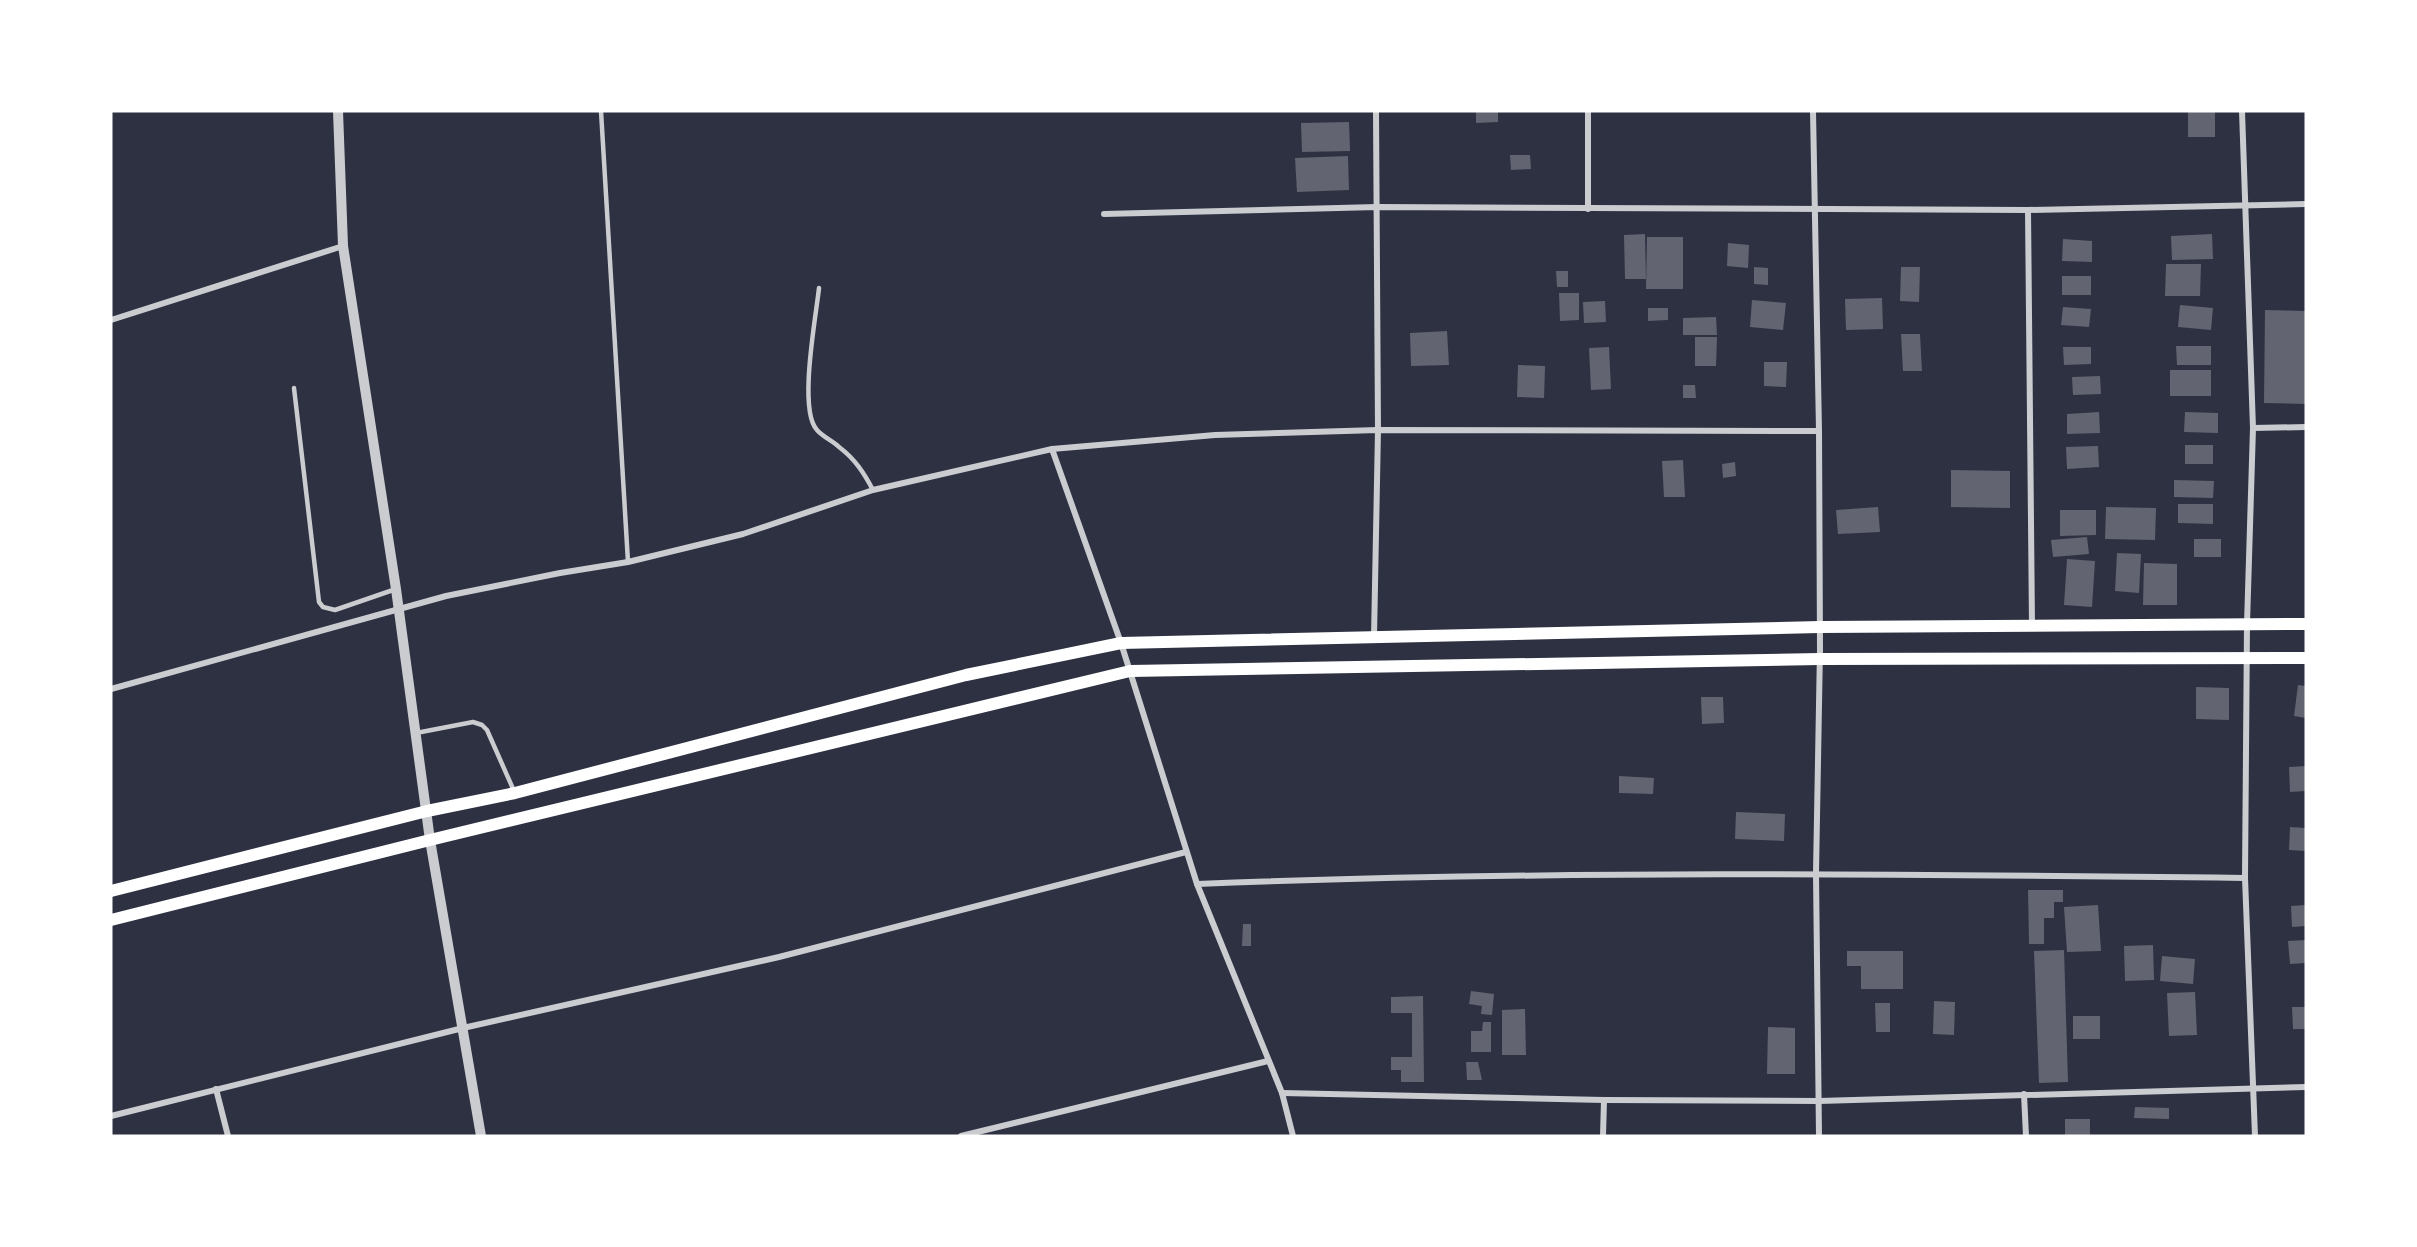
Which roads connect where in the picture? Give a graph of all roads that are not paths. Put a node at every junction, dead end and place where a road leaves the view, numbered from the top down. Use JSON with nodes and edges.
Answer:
{"nodes":[{"id":1,"x":338,"y":111,"type":"edge"},
{"id":2,"x":601,"y":111,"type":"edge"},
{"id":3,"x":1376,"y":111,"type":"edge"},
{"id":4,"x":1588,"y":111,"type":"edge"},
{"id":5,"x":1813,"y":111,"type":"edge"},
{"id":6,"x":2242,"y":111,"type":"edge"},
{"id":7,"x":2306,"y":204,"type":"edge"},
{"id":8,"x":2245,"y":205,"type":"junction"},
{"id":9,"x":1377,"y":207,"type":"junction"},
{"id":10,"x":1815,"y":208,"type":"junction"},
{"id":11,"x":1588,"y":209,"type":"junction"},
{"id":12,"x":2028,"y":210,"type":"junction"},
{"id":13,"x":1104,"y":214,"type":"dead end"},
{"id":14,"x":343,"y":246,"type":"junction"},
{"id":15,"x":819,"y":288,"type":"dead end"},
{"id":16,"x":111,"y":320,"type":"edge"},
{"id":17,"x":294,"y":388,"type":"dead end"},
{"id":18,"x":2306,"y":427,"type":"edge"},
{"id":19,"x":2253,"y":428,"type":"junction"},
{"id":20,"x":1378,"y":430,"type":"junction"},
{"id":21,"x":1819,"y":431,"type":"junction"},
{"id":22,"x":1052,"y":449,"type":"junction"},
{"id":23,"x":873,"y":490,"type":"junction"},
{"id":24,"x":627,"y":562,"type":"junction"},
{"id":25,"x":396,"y":589,"type":"junction"},
{"id":26,"x":399,"y":610,"type":"junction"},
{"id":27,"x":2247,"y":624,"type":"junction"},
{"id":28,"x":2306,"y":624,"type":"edge"},
{"id":29,"x":1820,"y":627,"type":"junction"},
{"id":30,"x":2032,"y":627,"type":"junction"},
{"id":31,"x":1374,"y":637,"type":"junction"},
{"id":32,"x":1121,"y":643,"type":"junction"},
{"id":33,"x":2306,"y":658,"type":"edge"},
{"id":34,"x":1820,"y":659,"type":"junction"},
{"id":35,"x":2247,"y":660,"type":"junction"},
{"id":36,"x":1130,"y":671,"type":"junction"},
{"id":37,"x":111,"y":689,"type":"edge"},
{"id":38,"x":416,"y":733,"type":"junction"},
{"id":39,"x":515,"y":793,"type":"junction"},
{"id":40,"x":427,"y":811,"type":"junction"},
{"id":41,"x":430,"y":840,"type":"junction"},
{"id":42,"x":1186,"y":852,"type":"junction"},
{"id":43,"x":1816,"y":873,"type":"junction"},
{"id":44,"x":2245,"y":878,"type":"junction"},
{"id":45,"x":1197,"y":884,"type":"junction"},
{"id":46,"x":111,"y":891,"type":"edge"},
{"id":47,"x":111,"y":920,"type":"edge"},
{"id":48,"x":463,"y":1028,"type":"junction"},
{"id":49,"x":1268,"y":1061,"type":"junction"},
{"id":50,"x":2253,"y":1087,"type":"junction"},
{"id":51,"x":2306,"y":1087,"type":"edge"},
{"id":52,"x":216,"y":1089,"type":"junction"},
{"id":53,"x":1282,"y":1093,"type":"junction"},
{"id":54,"x":2024,"y":1094,"type":"junction"},
{"id":55,"x":1604,"y":1100,"type":"junction"},
{"id":56,"x":1819,"y":1101,"type":"junction"},
{"id":57,"x":111,"y":1116,"type":"edge"},
{"id":58,"x":228,"y":1136,"type":"edge"},
{"id":59,"x":481,"y":1136,"type":"edge"},
{"id":60,"x":961,"y":1136,"type":"edge"},
{"id":61,"x":1293,"y":1136,"type":"edge"},
{"id":62,"x":1603,"y":1136,"type":"edge"},
{"id":63,"x":1819,"y":1136,"type":"edge"},
{"id":64,"x":2026,"y":1136,"type":"edge"},
{"id":65,"x":2255,"y":1136,"type":"edge"}],
"edges":[{"from":1,"to":14,"type":"street"},
{"from":2,"to":24,"type":"lane"},
{"from":3,"to":9,"type":"street"},
{"from":4,"to":11,"type":"street"},
{"from":5,"to":10,"type":"street"},
{"from":6,"to":8,"type":"street"},
{"from":7,"to":8,"type":"street"},
{"from":8,"to":12,"type":"street"},
{"from":8,"to":19,"type":"street"},
{"from":9,"to":11,"type":"street"},
{"from":9,"to":13,"type":"street"},
{"from":9,"to":20,"type":"street"},
{"from":10,"to":11,"type":"street"},
{"from":10,"to":12,"type":"street"},
{"from":10,"to":21,"type":"street"},
{"from":12,"to":30,"type":"street"},
{"from":14,"to":16,"type":"street"},
{"from":14,"to":25,"type":"street"},
{"from":15,"to":23,"type":"lane"},
{"from":17,"to":25,"type":"lane"},
{"from":18,"to":19,"type":"street"},
{"from":19,"to":27,"type":"street"},
{"from":20,"to":21,"type":"street"},
{"from":20,"to":22,"type":"street"},
{"from":20,"to":31,"type":"street"},
{"from":21,"to":29,"type":"street"},
{"from":22,"to":23,"type":"street"},
{"from":22,"to":32,"type":"street"},
{"from":23,"to":24,"type":"street"},
{"from":24,"to":26,"type":"street"},
{"from":25,"to":26,"type":"street"},
{"from":26,"to":37,"type":"street"},
{"from":26,"to":38,"type":"street"},
{"from":27,"to":28,"type":"main road"},
{"from":27,"to":30,"type":"main road"},
{"from":27,"to":35,"type":"street"},
{"from":29,"to":30,"type":"main road"},
{"from":29,"to":31,"type":"main road"},
{"from":29,"to":34,"type":"street"},
{"from":31,"to":32,"type":"main road"},
{"from":32,"to":36,"type":"street"},
{"from":32,"to":39,"type":"main road"},
{"from":33,"to":35,"type":"main road"},
{"from":34,"to":35,"type":"main road"},
{"from":34,"to":36,"type":"main road"},
{"from":34,"to":43,"type":"street"},
{"from":35,"to":44,"type":"street"},
{"from":36,"to":41,"type":"main road"},
{"from":36,"to":42,"type":"street"},
{"from":38,"to":39,"type":"lane"},
{"from":38,"to":40,"type":"street"},
{"from":39,"to":40,"type":"main road"},
{"from":40,"to":41,"type":"street"},
{"from":40,"to":46,"type":"main road"},
{"from":41,"to":47,"type":"main road"},
{"from":41,"to":48,"type":"street"},
{"from":42,"to":45,"type":"street"},
{"from":42,"to":48,"type":"street"},
{"from":43,"to":44,"type":"street"},
{"from":43,"to":45,"type":"street"},
{"from":43,"to":56,"type":"street"},
{"from":44,"to":50,"type":"street"},
{"from":45,"to":49,"type":"street"},
{"from":48,"to":52,"type":"street"},
{"from":48,"to":59,"type":"street"},
{"from":49,"to":53,"type":"street"},
{"from":49,"to":60,"type":"street"},
{"from":50,"to":51,"type":"street"},
{"from":50,"to":54,"type":"street"},
{"from":50,"to":65,"type":"street"},
{"from":52,"to":57,"type":"street"},
{"from":52,"to":58,"type":"street"},
{"from":53,"to":55,"type":"street"},
{"from":53,"to":61,"type":"street"},
{"from":54,"to":56,"type":"street"},
{"from":54,"to":64,"type":"street"},
{"from":55,"to":56,"type":"street"},
{"from":55,"to":62,"type":"street"},
{"from":56,"to":63,"type":"street"}]}
